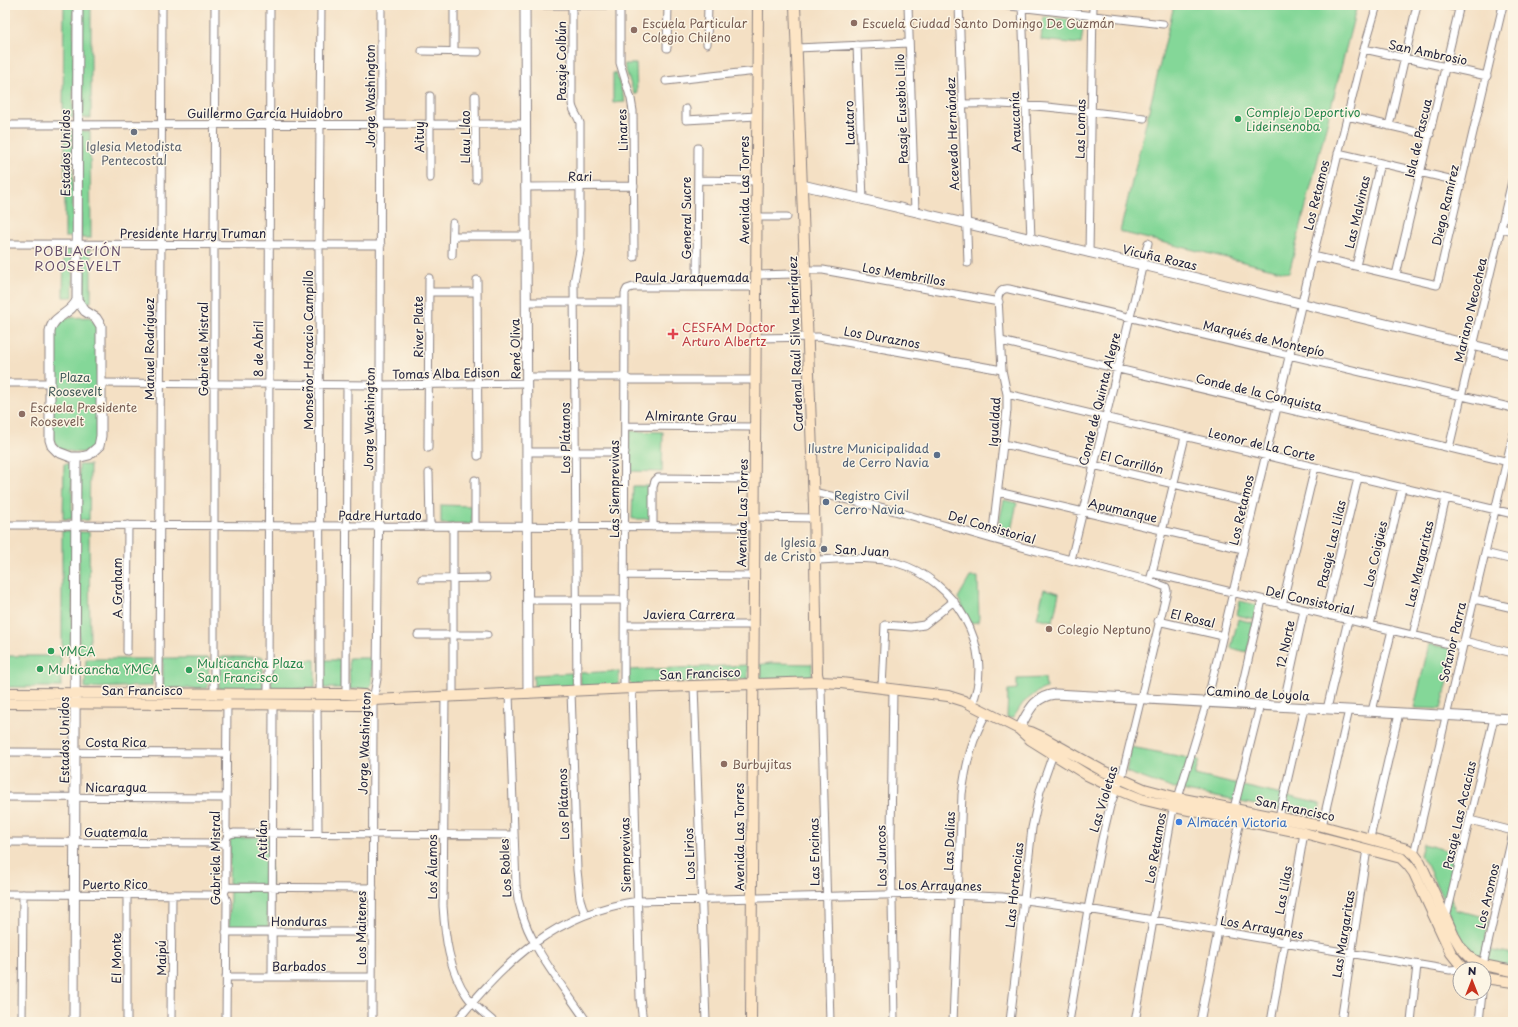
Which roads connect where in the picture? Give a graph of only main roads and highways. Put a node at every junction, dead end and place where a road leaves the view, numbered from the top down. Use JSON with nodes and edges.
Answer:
{"nodes":[{"id":1,"x":758,"y":5,"type":"edge"},
{"id":2,"x":795,"y":5,"type":"edge"},
{"id":3,"x":819,"y":682,"type":"junction"},
{"id":4,"x":754,"y":684,"type":"junction"},
{"id":5,"x":5,"y":693,"type":"edge"},
{"id":6,"x":76,"y":698,"type":"junction"},
{"id":7,"x":227,"y":699,"type":"junction"},
{"id":8,"x":319,"y":699,"type":"junction"},
{"id":9,"x":373,"y":700,"type":"junction"},
{"id":10,"x":5,"y":703,"type":"edge"},
{"id":11,"x":1019,"y":729,"type":"junction"},
{"id":12,"x":1176,"y":802,"type":"junction"},
{"id":13,"x":1457,"y":961,"type":"edge"},
{"id":14,"x":1513,"y":971,"type":"edge"},
{"id":15,"x":1492,"y":979,"type":"edge"},
{"id":16,"x":1513,"y":982,"type":"edge"},
{"id":17,"x":751,"y":1022,"type":"edge"}],
"edges":[{"from":1,"to":4,"type":"main road","name":"Avenida Las Torres"},
{"from":2,"to":3,"type":"main road","name":"Cardenal Raúl Silva Henríquez"},
{"from":3,"to":4,"type":"main road","name":"San Francisco"},
{"from":3,"to":11,"type":"main road","name":"San Francisco"},
{"from":4,"to":9,"type":"main road","name":"San Francisco"},
{"from":4,"to":17,"type":"main road","name":"Avenida Las Torres"},
{"from":5,"to":6,"type":"main road","name":"San Francisco"},
{"from":6,"to":7,"type":"main road","name":"San Francisco"},
{"from":6,"to":7,"type":"main road","name":"San Francisco"},
{"from":6,"to":10,"type":"main road","name":"San Francisco"},
{"from":7,"to":8,"type":"main road","name":"San Francisco"},
{"from":7,"to":8,"type":"main road","name":"San Francisco"},
{"from":8,"to":9,"type":"main road","name":"San Francisco"},
{"from":8,"to":9,"type":"main road","name":"San Francisco"},
{"from":11,"to":12,"type":"main road","name":"San Francisco"},
{"from":11,"to":12,"type":"main road","name":"San Francisco"},
{"from":12,"to":13,"type":"main road","name":"San Francisco"},
{"from":12,"to":14,"type":"main road","name":"San Francisco"},
{"from":15,"to":16,"type":"main road"}]}
